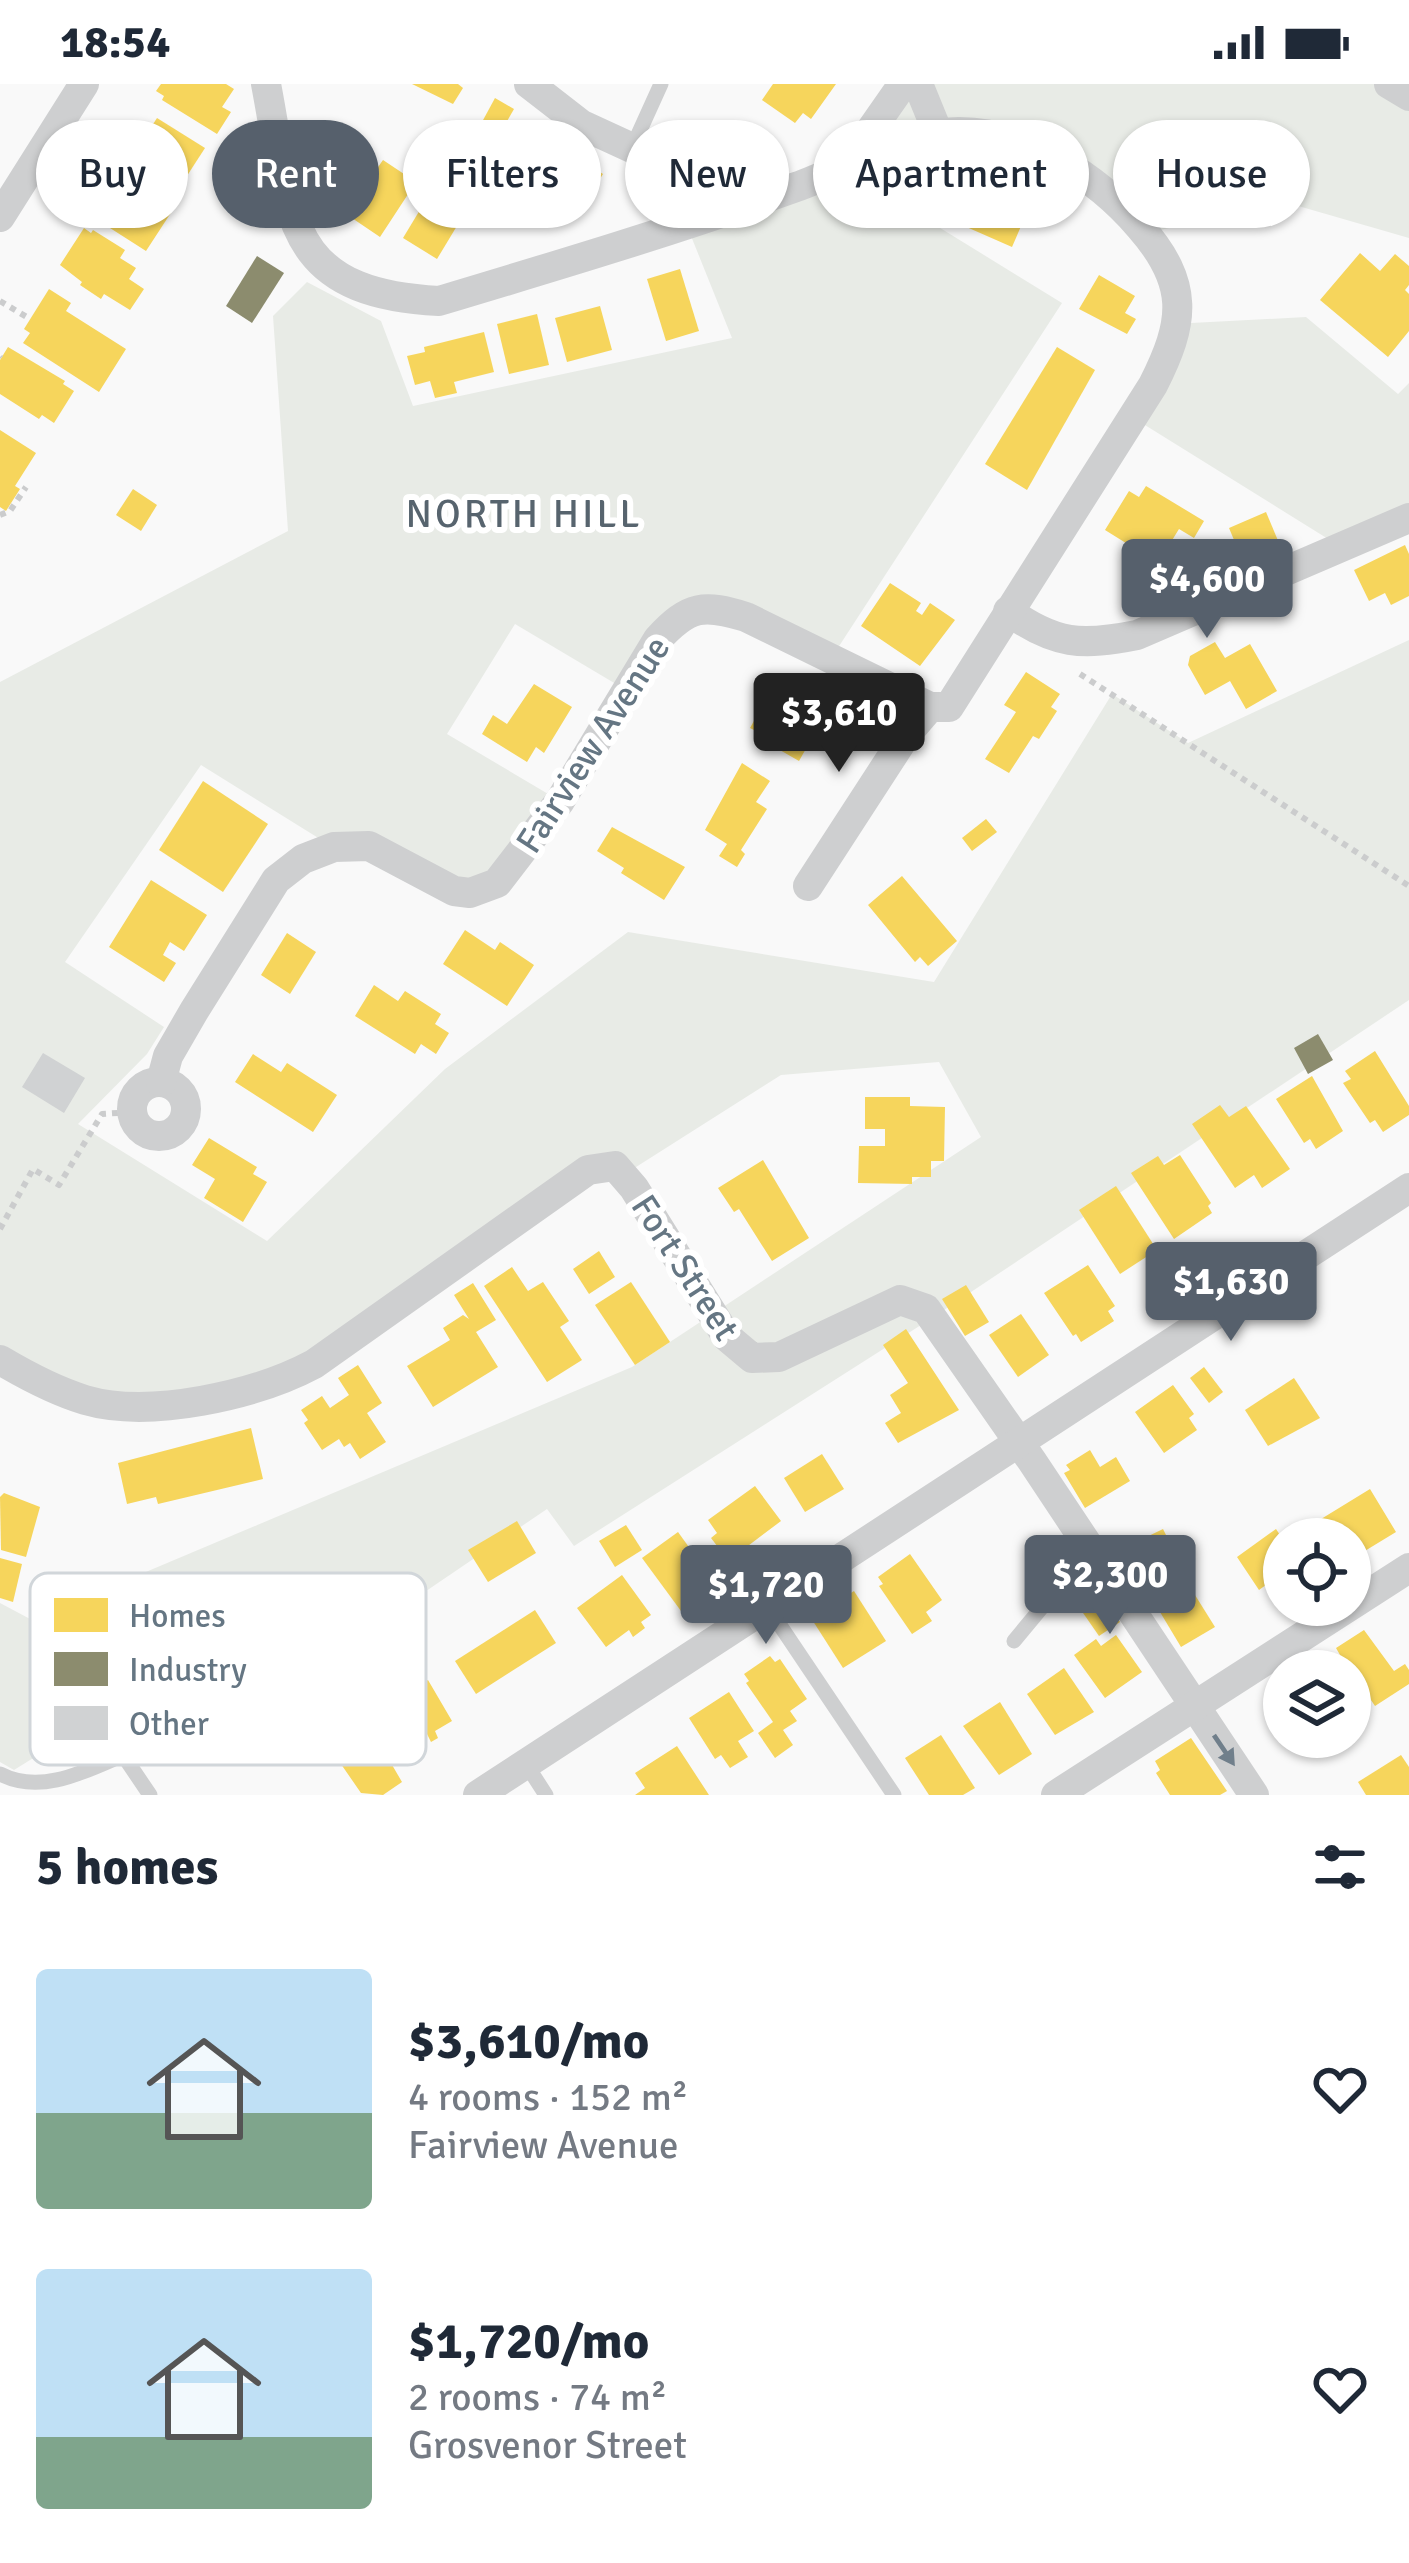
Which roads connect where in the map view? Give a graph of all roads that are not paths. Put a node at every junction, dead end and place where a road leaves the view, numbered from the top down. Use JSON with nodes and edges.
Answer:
{"nodes":[{"id":1,"x":84,"y":84,"type":"edge"},
{"id":2,"x":266,"y":84,"type":"edge"},
{"id":3,"x":529,"y":84,"type":"edge"},
{"id":4,"x":661,"y":84,"type":"edge"},
{"id":5,"x":903,"y":84,"type":"edge"},
{"id":6,"x":918,"y":84,"type":"edge"},
{"id":7,"x":1389,"y":84,"type":"edge"},
{"id":8,"x":1409,"y":96,"type":"edge"},
{"id":9,"x":645,"y":120,"type":"edge"},
{"id":10,"x":877,"y":120,"type":"edge"},
{"id":11,"x":933,"y":120,"type":"edge"},
{"id":12,"x":625,"y":145,"type":"edge"},
{"id":13,"x":1089,"y":178,"type":"edge"},
{"id":14,"x":0,"y":218,"type":"edge"},
{"id":15,"x":667,"y":228,"type":"edge"},
{"id":16,"x":1409,"y":518,"type":"edge"},
{"id":17,"x":1008,"y":611,"type":"junction"},
{"id":18,"x":930,"y":707,"type":"junction"},
{"id":19,"x":808,"y":886,"type":"dead end"},
{"id":20,"x":161,"y":1082,"type":"junction"},
{"id":21,"x":1409,"y":1188,"type":"edge"},
{"id":22,"x":0,"y":1360,"type":"edge"},
{"id":23,"x":1019,"y":1444,"type":"junction"},
{"id":24,"x":1099,"y":1562,"type":"junction"},
{"id":25,"x":1409,"y":1568,"type":"edge"},
{"id":26,"x":767,"y":1606,"type":"junction"},
{"id":27,"x":1014,"y":1641,"type":"dead end"},
{"id":28,"x":1194,"y":1705,"type":"junction"},
{"id":29,"x":526,"y":1764,"type":"junction"},
{"id":30,"x":96,"y":1765,"type":"edge"},
{"id":31,"x":130,"y":1765,"type":"edge"},
{"id":32,"x":0,"y":1774,"type":"edge"},
{"id":33,"x":150,"y":1795,"type":"edge"},
{"id":34,"x":478,"y":1795,"type":"edge"},
{"id":35,"x":546,"y":1795,"type":"edge"},
{"id":36,"x":894,"y":1795,"type":"edge"},
{"id":37,"x":1056,"y":1795,"type":"edge"},
{"id":38,"x":1254,"y":1795,"type":"edge"}],
"edges":[{"from":1,"to":14,"type":"street"},
{"from":2,"to":15,"type":"street"},
{"from":3,"to":12,"type":"street"},
{"from":4,"to":9,"type":"lane"},
{"from":5,"to":10,"type":"street"},
{"from":6,"to":11,"type":"street"},
{"from":7,"to":8,"type":"street"},
{"from":13,"to":17,"type":"street"},
{"from":16,"to":17,"type":"street"},
{"from":17,"to":18,"type":"street"},
{"from":18,"to":19,"type":"street"},
{"from":18,"to":20,"type":"street","name":"Fairview Avenue"},
{"from":20,"to":20,"type":"street","name":"Fairview Avenue"},
{"from":21,"to":23,"type":"street"},
{"from":22,"to":23,"type":"street","name":"Fort Street"},
{"from":23,"to":24,"type":"street","name":"Fort Street"},
{"from":23,"to":26,"type":"street"},
{"from":24,"to":27,"type":"lane"},
{"from":24,"to":28,"type":"street","name":"Fort Street"},
{"from":25,"to":28,"type":"street"},
{"from":26,"to":29,"type":"street"},
{"from":26,"to":36,"type":"lane"},
{"from":28,"to":37,"type":"street"},
{"from":28,"to":38,"type":"street","name":"Fort Street","one_way":true},
{"from":29,"to":34,"type":"street"},
{"from":29,"to":35,"type":"lane"},
{"from":30,"to":32,"type":"lane"},
{"from":31,"to":33,"type":"lane"}]}
